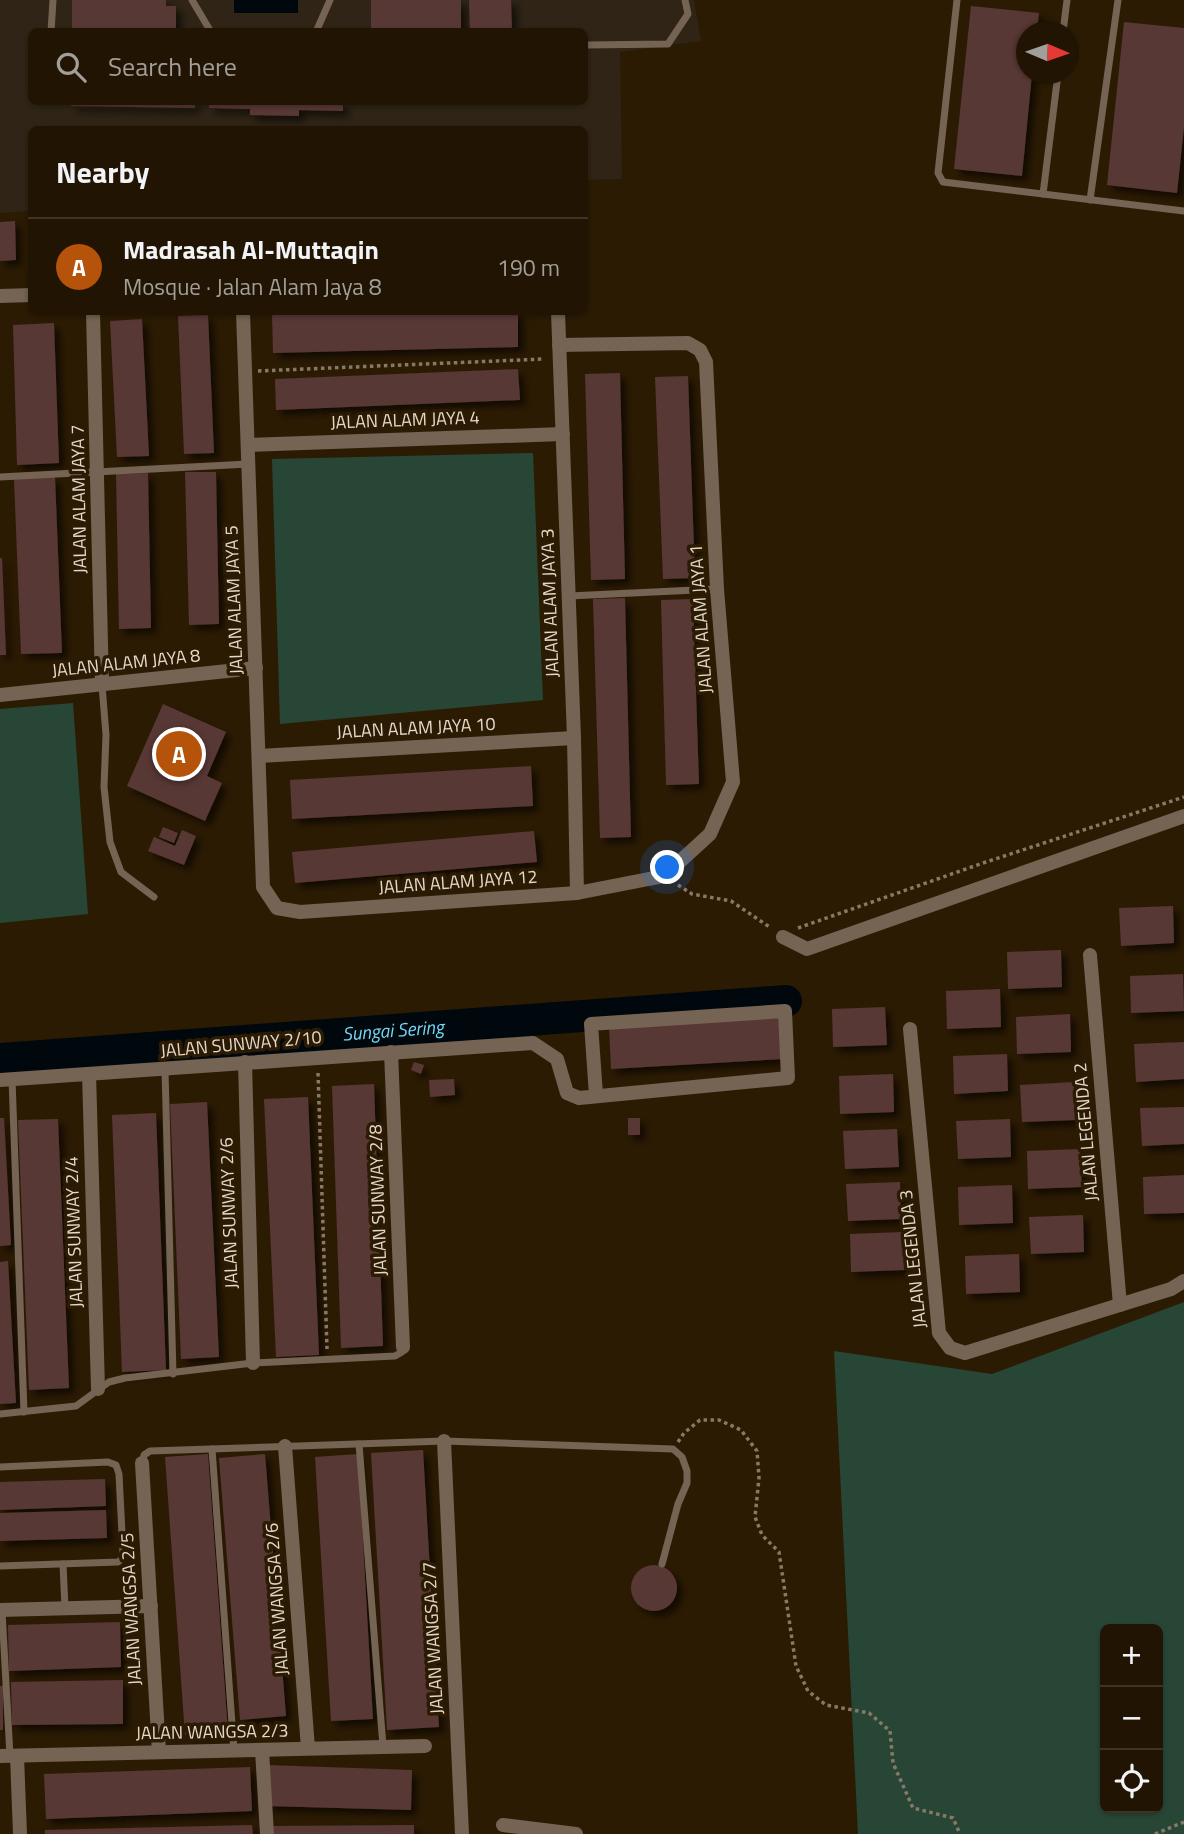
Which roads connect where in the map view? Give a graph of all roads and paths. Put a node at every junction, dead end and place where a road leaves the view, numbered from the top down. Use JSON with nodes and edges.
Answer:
{"nodes":[{"id":1,"x":53,"y":0,"type":"edge"},
{"id":2,"x":192,"y":0,"type":"edge"},
{"id":3,"x":330,"y":0,"type":"edge"},
{"id":4,"x":685,"y":0,"type":"edge"},
{"id":5,"x":957,"y":0,"type":"edge"},
{"id":6,"x":1067,"y":0,"type":"edge"},
{"id":7,"x":1118,"y":0,"type":"edge"},
{"id":8,"x":1064,"y":21,"type":"edge"},
{"id":9,"x":51,"y":28,"type":"edge"},
{"id":10,"x":209,"y":28,"type":"edge"},
{"id":11,"x":318,"y":28,"type":"edge"},
{"id":12,"x":588,"y":45,"type":"edge"},
{"id":13,"x":1057,"y":84,"type":"edge"},
{"id":14,"x":1043,"y":194,"type":"junction"},
{"id":15,"x":1090,"y":200,"type":"junction"},
{"id":16,"x":1184,"y":211,"type":"edge"},
{"id":17,"x":28,"y":295,"type":"edge"},
{"id":18,"x":0,"y":296,"type":"edge"},
{"id":19,"x":93,"y":315,"type":"edge"},
{"id":20,"x":243,"y":315,"type":"edge"},
{"id":21,"x":558,"y":315,"type":"edge"},
{"id":22,"x":560,"y":352,"type":"junction"},
{"id":23,"x":245,"y":371,"type":"junction"},
{"id":24,"x":563,"y":434,"type":"junction"},
{"id":25,"x":248,"y":444,"type":"junction"},
{"id":26,"x":248,"y":464,"type":"junction"},
{"id":27,"x":97,"y":472,"type":"junction"},
{"id":28,"x":0,"y":477,"type":"edge"},
{"id":29,"x":717,"y":589,"type":"junction"},
{"id":30,"x":569,"y":596,"type":"junction"},
{"id":31,"x":256,"y":668,"type":"junction"},
{"id":32,"x":102,"y":685,"type":"junction"},
{"id":33,"x":0,"y":695,"type":"edge"},
{"id":34,"x":575,"y":738,"type":"junction"},
{"id":35,"x":259,"y":756,"type":"junction"},
{"id":36,"x":1184,"y":797,"type":"edge"},
{"id":37,"x":1184,"y":816,"type":"edge"},
{"id":38,"x":664,"y":876,"type":"joint"},
{"id":39,"x":263,"y":887,"type":"joint"},
{"id":40,"x":577,"y":892,"type":"junction"},
{"id":41,"x":692,"y":894,"type":"dead end"},
{"id":42,"x":154,"y":897,"type":"dead end"},
{"id":43,"x":783,"y":937,"type":"junction"},
{"id":44,"x":1090,"y":955,"type":"dead end"},
{"id":45,"x":910,"y":1029,"type":"dead end"},
{"id":46,"x":391,"y":1052,"type":"junction"},
{"id":47,"x":318,"y":1057,"type":"junction"},
{"id":48,"x":245,"y":1062,"type":"junction"},
{"id":49,"x":165,"y":1070,"type":"junction"},
{"id":50,"x":89,"y":1074,"type":"junction"},
{"id":51,"x":6,"y":1079,"type":"edge"},
{"id":52,"x":596,"y":1096,"type":"junction"},
{"id":53,"x":1184,"y":1281,"type":"edge"},
{"id":54,"x":1120,"y":1305,"type":"junction"},
{"id":55,"x":403,"y":1347,"type":"joint"},
{"id":56,"x":327,"y":1358,"type":"junction"},
{"id":57,"x":253,"y":1363,"type":"junction"},
{"id":58,"x":173,"y":1374,"type":"junction"},
{"id":59,"x":98,"y":1389,"type":"junction"},
{"id":60,"x":24,"y":1412,"type":"junction"},
{"id":61,"x":0,"y":1414,"type":"edge"},
{"id":62,"x":444,"y":1441,"type":"junction"},
{"id":63,"x":359,"y":1444,"type":"junction"},
{"id":64,"x":285,"y":1446,"type":"junction"},
{"id":65,"x":212,"y":1449,"type":"junction"},
{"id":66,"x":673,"y":1449,"type":"junction"},
{"id":67,"x":142,"y":1462,"type":"joint"},
{"id":68,"x":0,"y":1467,"type":"edge"},
{"id":69,"x":63,"y":1564,"type":"junction"},
{"id":70,"x":662,"y":1564,"type":"dead end"},
{"id":71,"x":0,"y":1566,"type":"edge"},
{"id":72,"x":150,"y":1606,"type":"junction"},
{"id":73,"x":65,"y":1608,"type":"junction"},
{"id":74,"x":1,"y":1610,"type":"edge"},
{"id":75,"x":383,"y":1746,"type":"junction"},
{"id":76,"x":425,"y":1746,"type":"dead end"},
{"id":77,"x":308,"y":1748,"type":"junction"},
{"id":78,"x":262,"y":1750,"type":"junction"},
{"id":79,"x":234,"y":1751,"type":"junction"},
{"id":80,"x":159,"y":1752,"type":"junction"},
{"id":81,"x":9,"y":1756,"type":"edge"},
{"id":82,"x":1184,"y":1822,"type":"edge"},
{"id":83,"x":503,"y":1825,"type":"dead end"},
{"id":84,"x":20,"y":1834,"type":"edge"},
{"id":85,"x":267,"y":1834,"type":"edge"},
{"id":86,"x":462,"y":1834,"type":"edge"},
{"id":87,"x":576,"y":1834,"type":"edge"},
{"id":88,"x":960,"y":1834,"type":"edge"},
{"id":89,"x":1155,"y":1834,"type":"edge"}],
"edges":[{"from":1,"to":9,"type":"lane"},
{"from":2,"to":10,"type":"lane"},
{"from":3,"to":11,"type":"lane"},
{"from":4,"to":12,"type":"lane"},
{"from":5,"to":14,"type":"lane"},
{"from":6,"to":8,"type":"lane"},
{"from":7,"to":15,"type":"lane"},
{"from":13,"to":14,"type":"lane"},
{"from":14,"to":15,"type":"lane"},
{"from":15,"to":16,"type":"lane"},
{"from":17,"to":18,"type":"street"},
{"from":19,"to":27,"type":"street","name":"JALAN ALAM JAYA 7"},
{"from":20,"to":23,"type":"street","name":"JALAN ALAM JAYA 5"},
{"from":21,"to":22,"type":"street","name":"JALAN ALAM JAYA 3"},
{"from":22,"to":23,"type":"path"},
{"from":22,"to":24,"type":"street","name":"JALAN ALAM JAYA 3"},
{"from":22,"to":29,"type":"street","name":"JALAN ALAM JAYA 1"},
{"from":23,"to":25,"type":"street","name":"JALAN ALAM JAYA 5"},
{"from":24,"to":25,"type":"street","name":"JALAN ALAM JAYA 4"},
{"from":24,"to":30,"type":"street","name":"JALAN ALAM JAYA 3"},
{"from":25,"to":26,"type":"street","name":"JALAN ALAM JAYA 5"},
{"from":26,"to":27,"type":"lane"},
{"from":26,"to":31,"type":"street","name":"JALAN ALAM JAYA 5"},
{"from":27,"to":28,"type":"lane"},
{"from":27,"to":32,"type":"street","name":"JALAN ALAM JAYA 7"},
{"from":29,"to":30,"type":"lane"},
{"from":29,"to":38,"type":"street","name":"JALAN ALAM JAYA 1"},
{"from":30,"to":34,"type":"street","name":"JALAN ALAM JAYA 3"},
{"from":31,"to":32,"type":"street","name":"JALAN ALAM JAYA 8"},
{"from":31,"to":35,"type":"street","name":"JALAN ALAM JAYA 5"},
{"from":32,"to":33,"type":"street","name":"JALAN ALAM JAYA 8"},
{"from":32,"to":42,"type":"lane"},
{"from":34,"to":35,"type":"street","name":"JALAN ALAM JAYA 10"},
{"from":34,"to":40,"type":"street","name":"JALAN ALAM JAYA 3"},
{"from":35,"to":39,"type":"street","name":"JALAN ALAM JAYA 5"},
{"from":36,"to":43,"type":"path"},
{"from":37,"to":43,"type":"street"},
{"from":38,"to":40,"type":"street","name":"JALAN ALAM JAYA 12"},
{"from":39,"to":40,"type":"street","name":"JALAN ALAM JAYA 12"},
{"from":41,"to":43,"type":"path"},
{"from":44,"to":54,"type":"street","name":"JALAN LEGENDA 2"},
{"from":45,"to":54,"type":"street","name":"JALAN LEGENDA 3"},
{"from":46,"to":47,"type":"street","name":"JALAN SUNWAY 2/10"},
{"from":46,"to":52,"type":"street","name":"JALAN SUNWAY 2/10"},
{"from":46,"to":55,"type":"street","name":"JALAN SUNWAY 2/8"},
{"from":47,"to":48,"type":"street","name":"JALAN SUNWAY 2/10"},
{"from":47,"to":56,"type":"path"},
{"from":48,"to":49,"type":"street","name":"JALAN SUNWAY 2/10"},
{"from":48,"to":57,"type":"street","name":"JALAN SUNWAY 2/6"},
{"from":49,"to":50,"type":"street","name":"JALAN SUNWAY 2/10"},
{"from":49,"to":58,"type":"lane"},
{"from":50,"to":51,"type":"street","name":"JALAN SUNWAY 2/10"},
{"from":50,"to":59,"type":"street","name":"JALAN SUNWAY 2/4"},
{"from":51,"to":60,"type":"lane"},
{"from":52,"to":52,"type":"street","name":"JALAN SUNWAY 2/10"},
{"from":53,"to":54,"type":"street","name":"JALAN LEGENDA 3"},
{"from":55,"to":56,"type":"lane"},
{"from":56,"to":57,"type":"lane"},
{"from":57,"to":58,"type":"lane"},
{"from":58,"to":59,"type":"lane"},
{"from":59,"to":60,"type":"lane"},
{"from":60,"to":61,"type":"lane"},
{"from":62,"to":63,"type":"lane"},
{"from":62,"to":66,"type":"lane"},
{"from":62,"to":86,"type":"street","name":"JALAN WANGSA 2/7"},
{"from":63,"to":64,"type":"lane"},
{"from":63,"to":75,"type":"lane"},
{"from":64,"to":65,"type":"lane"},
{"from":64,"to":77,"type":"street","name":"JALAN WANGSA 2/6"},
{"from":65,"to":67,"type":"lane"},
{"from":65,"to":79,"type":"lane"},
{"from":66,"to":70,"type":"lane"},
{"from":66,"to":88,"type":"path"},
{"from":67,"to":72,"type":"street","name":"JALAN WANGSA 2/5"},
{"from":68,"to":69,"type":"lane"},
{"from":69,"to":71,"type":"lane"},
{"from":69,"to":73,"type":"lane"},
{"from":72,"to":73,"type":"street"},
{"from":72,"to":80,"type":"street","name":"JALAN WANGSA 2/5"},
{"from":73,"to":74,"type":"street"},
{"from":74,"to":81,"type":"lane"},
{"from":75,"to":76,"type":"street","name":"JALAN WANGSA 2/3"},
{"from":75,"to":77,"type":"street","name":"JALAN WANGSA 2/3"},
{"from":77,"to":78,"type":"street","name":"JALAN WANGSA 2/3"},
{"from":78,"to":79,"type":"street","name":"JALAN WANGSA 2/3"},
{"from":78,"to":85,"type":"street"},
{"from":79,"to":80,"type":"street","name":"JALAN WANGSA 2/3"},
{"from":80,"to":81,"type":"street","name":"JALAN WANGSA 2/3"},
{"from":81,"to":84,"type":"street"},
{"from":82,"to":89,"type":"path"},
{"from":83,"to":87,"type":"street"}]}
